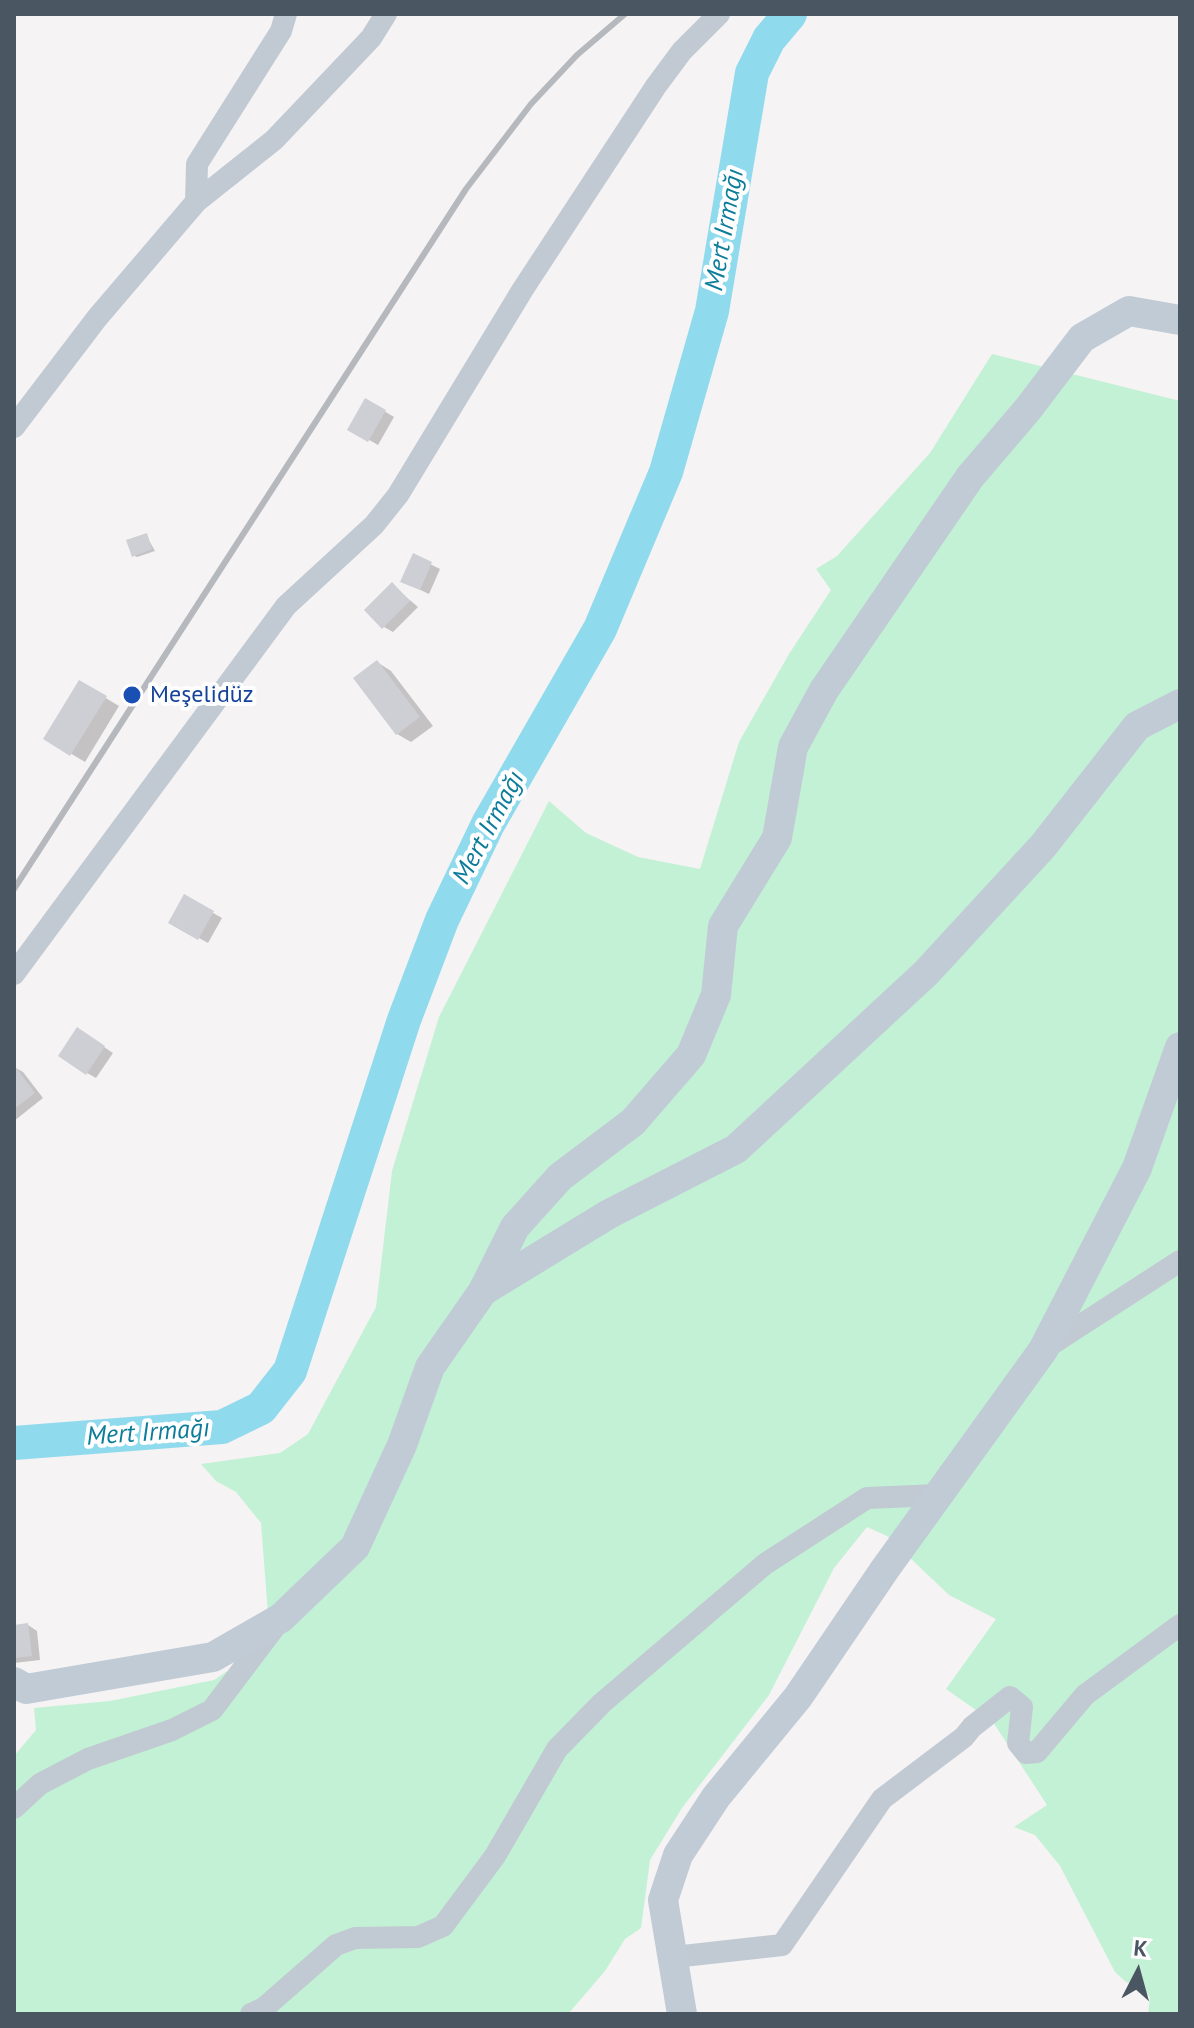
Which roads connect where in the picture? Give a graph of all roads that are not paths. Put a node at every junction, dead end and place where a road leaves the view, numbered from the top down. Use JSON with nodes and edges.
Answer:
{"nodes":[{"id":1,"x":286,"y":14,"type":"edge"},
{"id":2,"x":386,"y":14,"type":"edge"},
{"id":3,"x":719,"y":14,"type":"edge"},
{"id":4,"x":196,"y":202,"type":"junction"},
{"id":5,"x":1180,"y":320,"type":"edge"},
{"id":6,"x":14,"y":427,"type":"edge"},
{"id":7,"x":1180,"y":704,"type":"edge"},
{"id":8,"x":14,"y":974,"type":"edge"},
{"id":9,"x":1180,"y":1047,"type":"edge"},
{"id":10,"x":1180,"y":1261,"type":"edge"},
{"id":11,"x":483,"y":1291,"type":"junction"},
{"id":12,"x":1043,"y":1350,"type":"junction"},
{"id":13,"x":938,"y":1495,"type":"junction"},
{"id":14,"x":281,"y":1618,"type":"junction"},
{"id":15,"x":1180,"y":1625,"type":"edge"},
{"id":16,"x":18,"y":1692,"type":"edge"},
{"id":17,"x":14,"y":1808,"type":"edge"},
{"id":18,"x":674,"y":1957,"type":"junction"},
{"id":19,"x":251,"y":2014,"type":"edge"},
{"id":20,"x":682,"y":2014,"type":"edge"}],
"edges":[{"from":1,"to":4,"type":"street"},
{"from":2,"to":4,"type":"street"},
{"from":3,"to":8,"type":"street"},
{"from":4,"to":6,"type":"street"},
{"from":5,"to":11,"type":"street"},
{"from":7,"to":11,"type":"street"},
{"from":9,"to":12,"type":"street"},
{"from":10,"to":12,"type":"street"},
{"from":11,"to":14,"type":"street"},
{"from":12,"to":13,"type":"street"},
{"from":13,"to":18,"type":"street"},
{"from":13,"to":19,"type":"street"},
{"from":14,"to":16,"type":"street"},
{"from":14,"to":17,"type":"street"},
{"from":15,"to":18,"type":"street"},
{"from":18,"to":20,"type":"street"}]}
